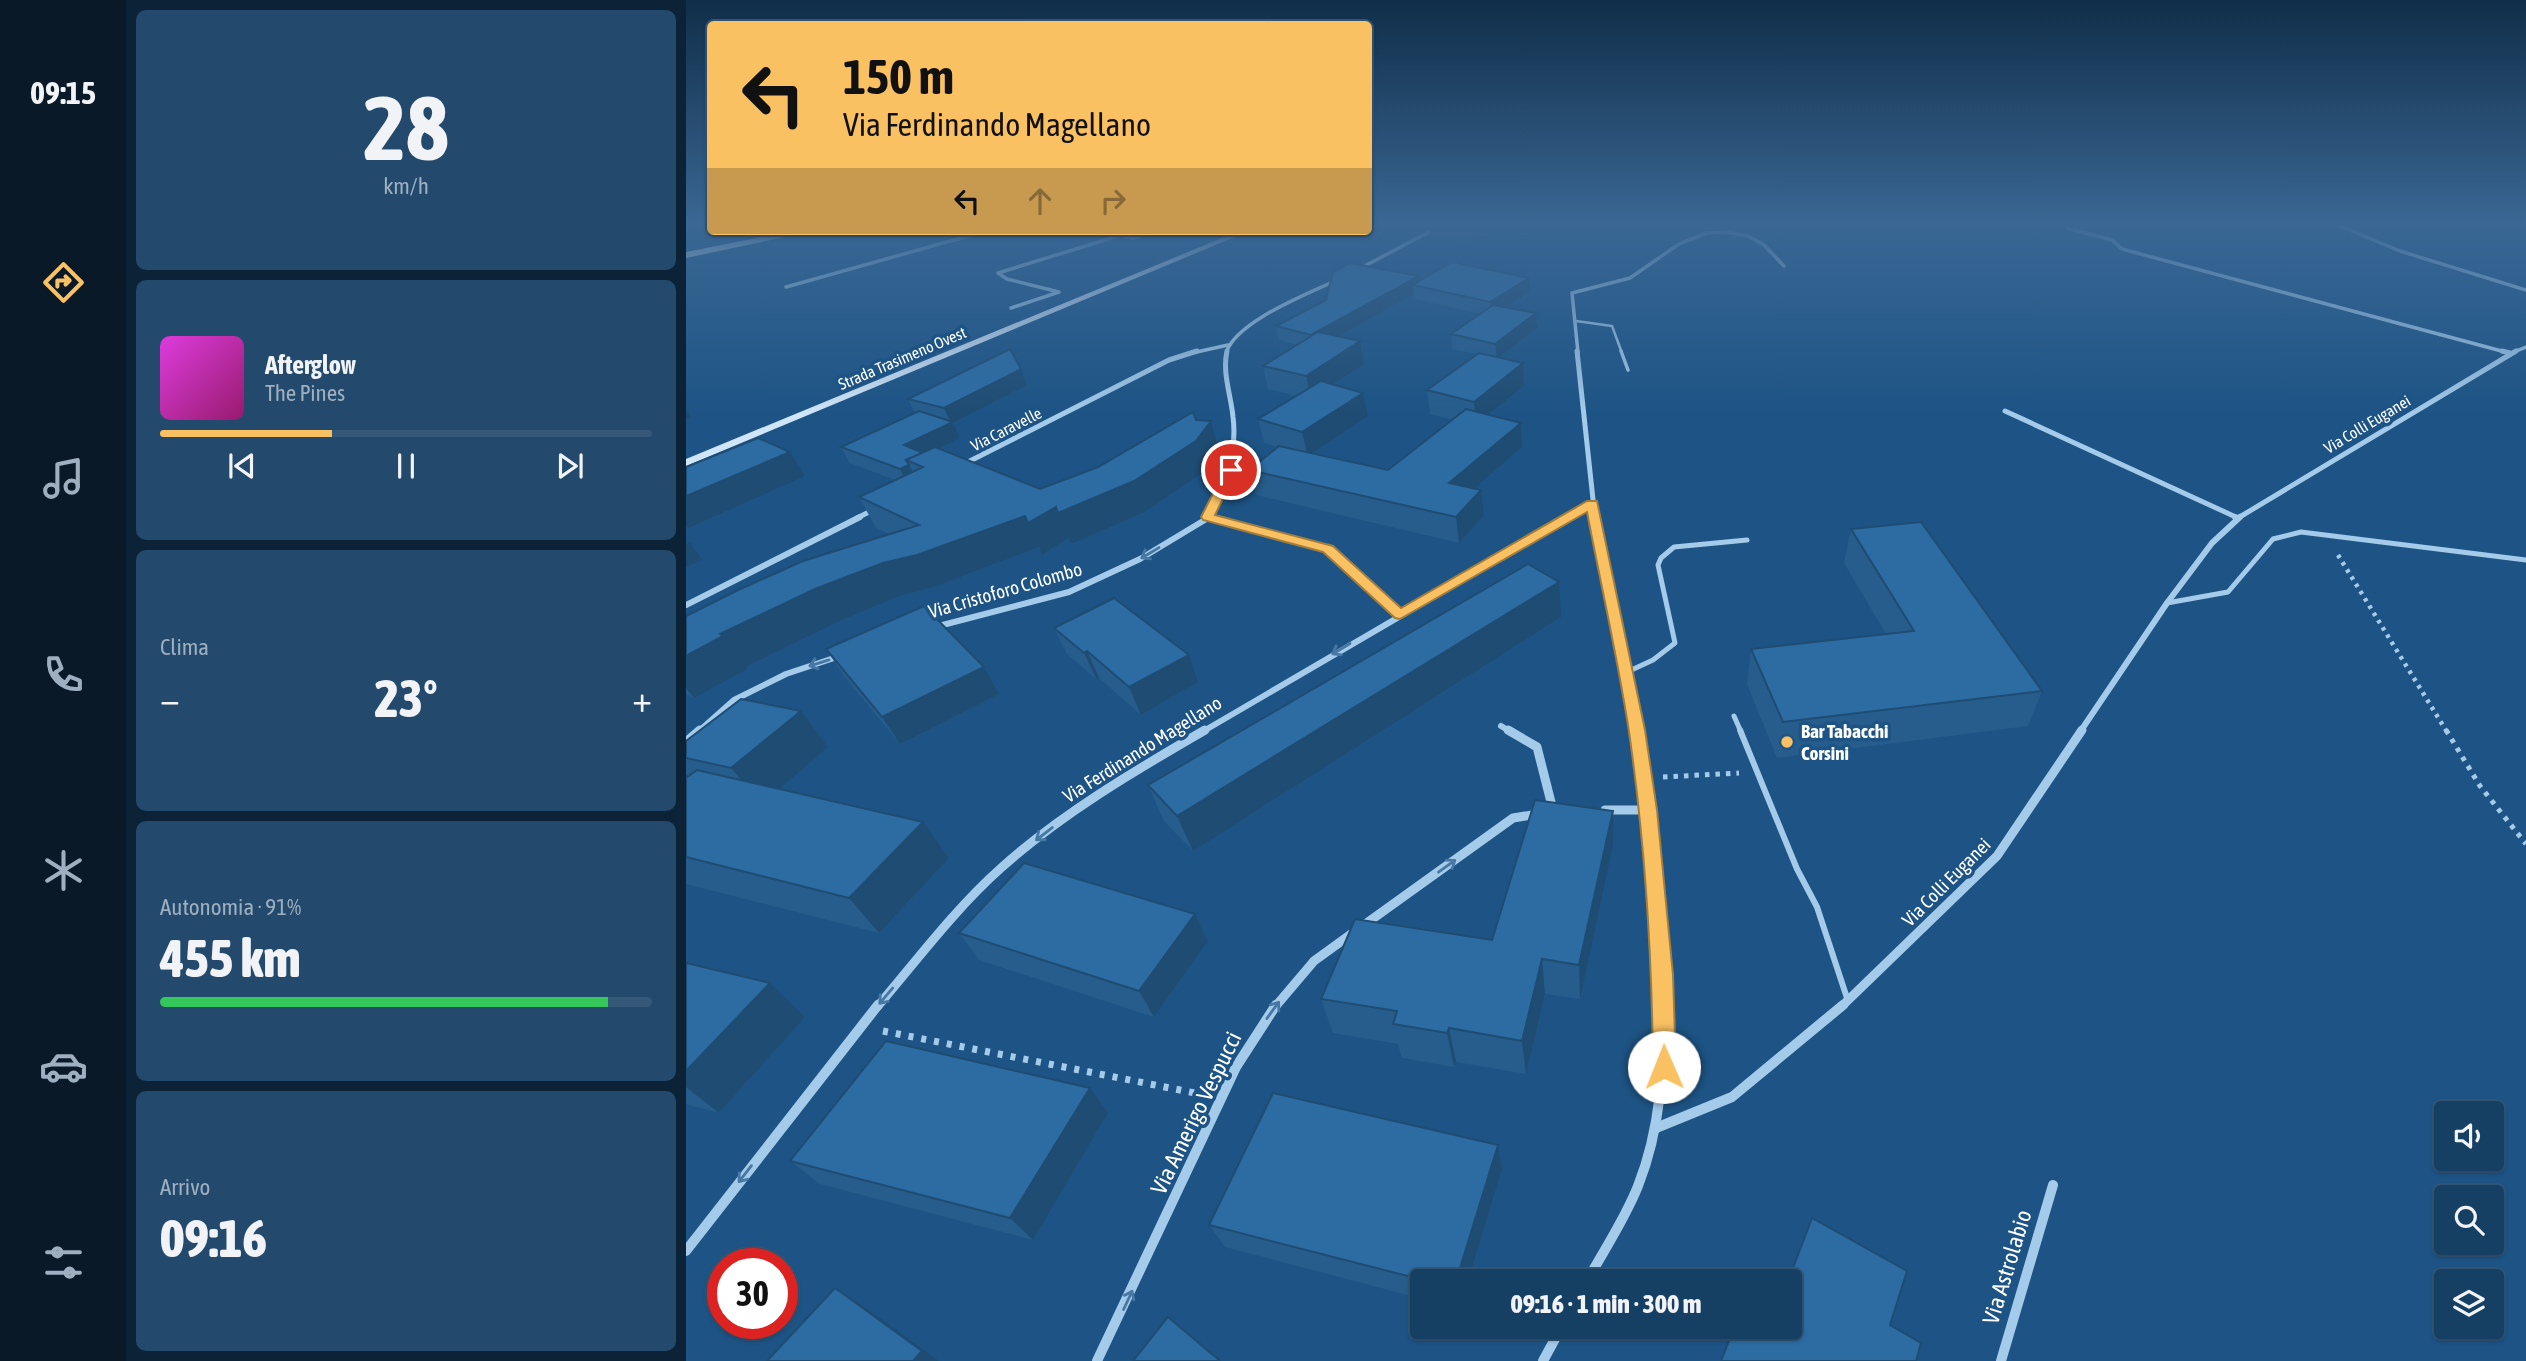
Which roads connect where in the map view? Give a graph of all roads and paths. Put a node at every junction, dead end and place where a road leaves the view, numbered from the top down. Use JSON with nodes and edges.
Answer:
{"nodes":[{"id":1,"x":1037,"y":287,"type":"edge"},
{"id":2,"x":1111,"y":287,"type":"edge"},
{"id":3,"x":1324,"y":287,"type":"edge"},
{"id":4,"x":1597,"y":287,"type":"edge"},
{"id":5,"x":2262,"y":287,"type":"edge"},
{"id":6,"x":1011,"y":308,"type":"dead end"},
{"id":7,"x":1576,"y":320,"type":"junction"},
{"id":8,"x":1228,"y":345,"type":"junction"},
{"id":9,"x":2526,"y":348,"type":"edge"},
{"id":10,"x":2510,"y":353,"type":"junction"},
{"id":11,"x":1628,"y":370,"type":"dead end"},
{"id":12,"x":2005,"y":411,"type":"dead end"},
{"id":13,"x":686,"y":463,"type":"edge"},
{"id":14,"x":958,"y":467,"type":"edge"},
{"id":15,"x":1592,"y":504,"type":"junction"},
{"id":16,"x":884,"y":505,"type":"edge"},
{"id":17,"x":1208,"y":517,"type":"junction"},
{"id":18,"x":2238,"y":518,"type":"junction"},
{"id":19,"x":2325,"y":533,"type":"junction"},
{"id":20,"x":1747,"y":540,"type":"dead end"},
{"id":21,"x":2526,"y":560,"type":"edge"},
{"id":22,"x":2167,"y":603,"type":"junction"},
{"id":23,"x":686,"y":605,"type":"edge"},
{"id":24,"x":1400,"y":614,"type":"junction"},
{"id":25,"x":928,"y":629,"type":"edge"},
{"id":26,"x":850,"y":653,"type":"edge"},
{"id":27,"x":1625,"y":673,"type":"junction"},
{"id":28,"x":1734,"y":716,"type":"dead end"},
{"id":29,"x":1501,"y":726,"type":"dead end"},
{"id":30,"x":686,"y":742,"type":"edge"},
{"id":31,"x":1757,"y":773,"type":"junction"},
{"id":32,"x":1663,"y":777,"type":"dead end"},
{"id":33,"x":1648,"y":810,"type":"junction"},
{"id":34,"x":1553,"y":811,"type":"junction"},
{"id":35,"x":1567,"y":811,"type":"edge"},
{"id":36,"x":1594,"y":811,"type":"edge"},
{"id":37,"x":2526,"y":844,"type":"edge"},
{"id":38,"x":1848,"y":1001,"type":"junction"},
{"id":39,"x":891,"y":1032,"type":"dead end"},
{"id":40,"x":1222,"y":1098,"type":"junction"},
{"id":41,"x":1656,"y":1128,"type":"junction"},
{"id":42,"x":2053,"y":1185,"type":"dead end"},
{"id":43,"x":686,"y":1251,"type":"edge"},
{"id":44,"x":1594,"y":1269,"type":"edge"},
{"id":45,"x":1555,"y":1339,"type":"edge"},
{"id":46,"x":1097,"y":1361,"type":"edge"},
{"id":47,"x":1543,"y":1361,"type":"edge"},
{"id":48,"x":2001,"y":1361,"type":"edge"}],
"edges":[{"from":1,"to":6,"type":"street"},
{"from":2,"to":13,"type":"main road","name":"Strada Trasimeno Ovest"},
{"from":3,"to":8,"type":"street","name":"Via Caravelle"},
{"from":4,"to":7,"type":"street"},
{"from":5,"to":10,"type":"street"},
{"from":7,"to":11,"type":"lane"},
{"from":7,"to":15,"type":"street"},
{"from":8,"to":14,"type":"street","name":"Via Caravelle"},
{"from":8,"to":17,"type":"street"},
{"from":9,"to":10,"type":"street","name":"Via Colli Euganei"},
{"from":10,"to":18,"type":"street","name":"Via Colli Euganei"},
{"from":12,"to":18,"type":"street"},
{"from":15,"to":24,"type":"street","name":"Via Ferdinando Magellano"},
{"from":15,"to":27,"type":"street"},
{"from":16,"to":23,"type":"street"},
{"from":17,"to":24,"type":"street"},
{"from":17,"to":25,"type":"street","name":"Via Cristoforo Colombo","one_way":true},
{"from":18,"to":22,"type":"street","name":"Via Colli Euganei"},
{"from":19,"to":21,"type":"lane"},
{"from":19,"to":22,"type":"lane"},
{"from":19,"to":37,"type":"path"},
{"from":20,"to":27,"type":"lane"},
{"from":22,"to":38,"type":"street","name":"Via Colli Euganei"},
{"from":24,"to":43,"type":"street","name":"Via Ferdinando Magellano","one_way":true},
{"from":26,"to":30,"type":"street","one_way":true},
{"from":27,"to":33,"type":"street"},
{"from":28,"to":31,"type":"lane"},
{"from":29,"to":34,"type":"street"},
{"from":31,"to":32,"type":"path"},
{"from":31,"to":38,"type":"lane"},
{"from":33,"to":36,"type":"street"},
{"from":33,"to":41,"type":"street"},
{"from":34,"to":35,"type":"street","name":"Via Amerigo Vespucci"},
{"from":40,"to":34,"type":"street","name":"Via Amerigo Vespucci","one_way":true},
{"from":38,"to":41,"type":"street","name":"Via Colli Euganei"},
{"from":39,"to":40,"type":"path"},
{"from":46,"to":40,"type":"street","name":"Via Amerigo Vespucci","one_way":true},
{"from":41,"to":44,"type":"street"},
{"from":42,"to":48,"type":"street","name":"Via Astrolabio"},
{"from":45,"to":47,"type":"street"}]}
